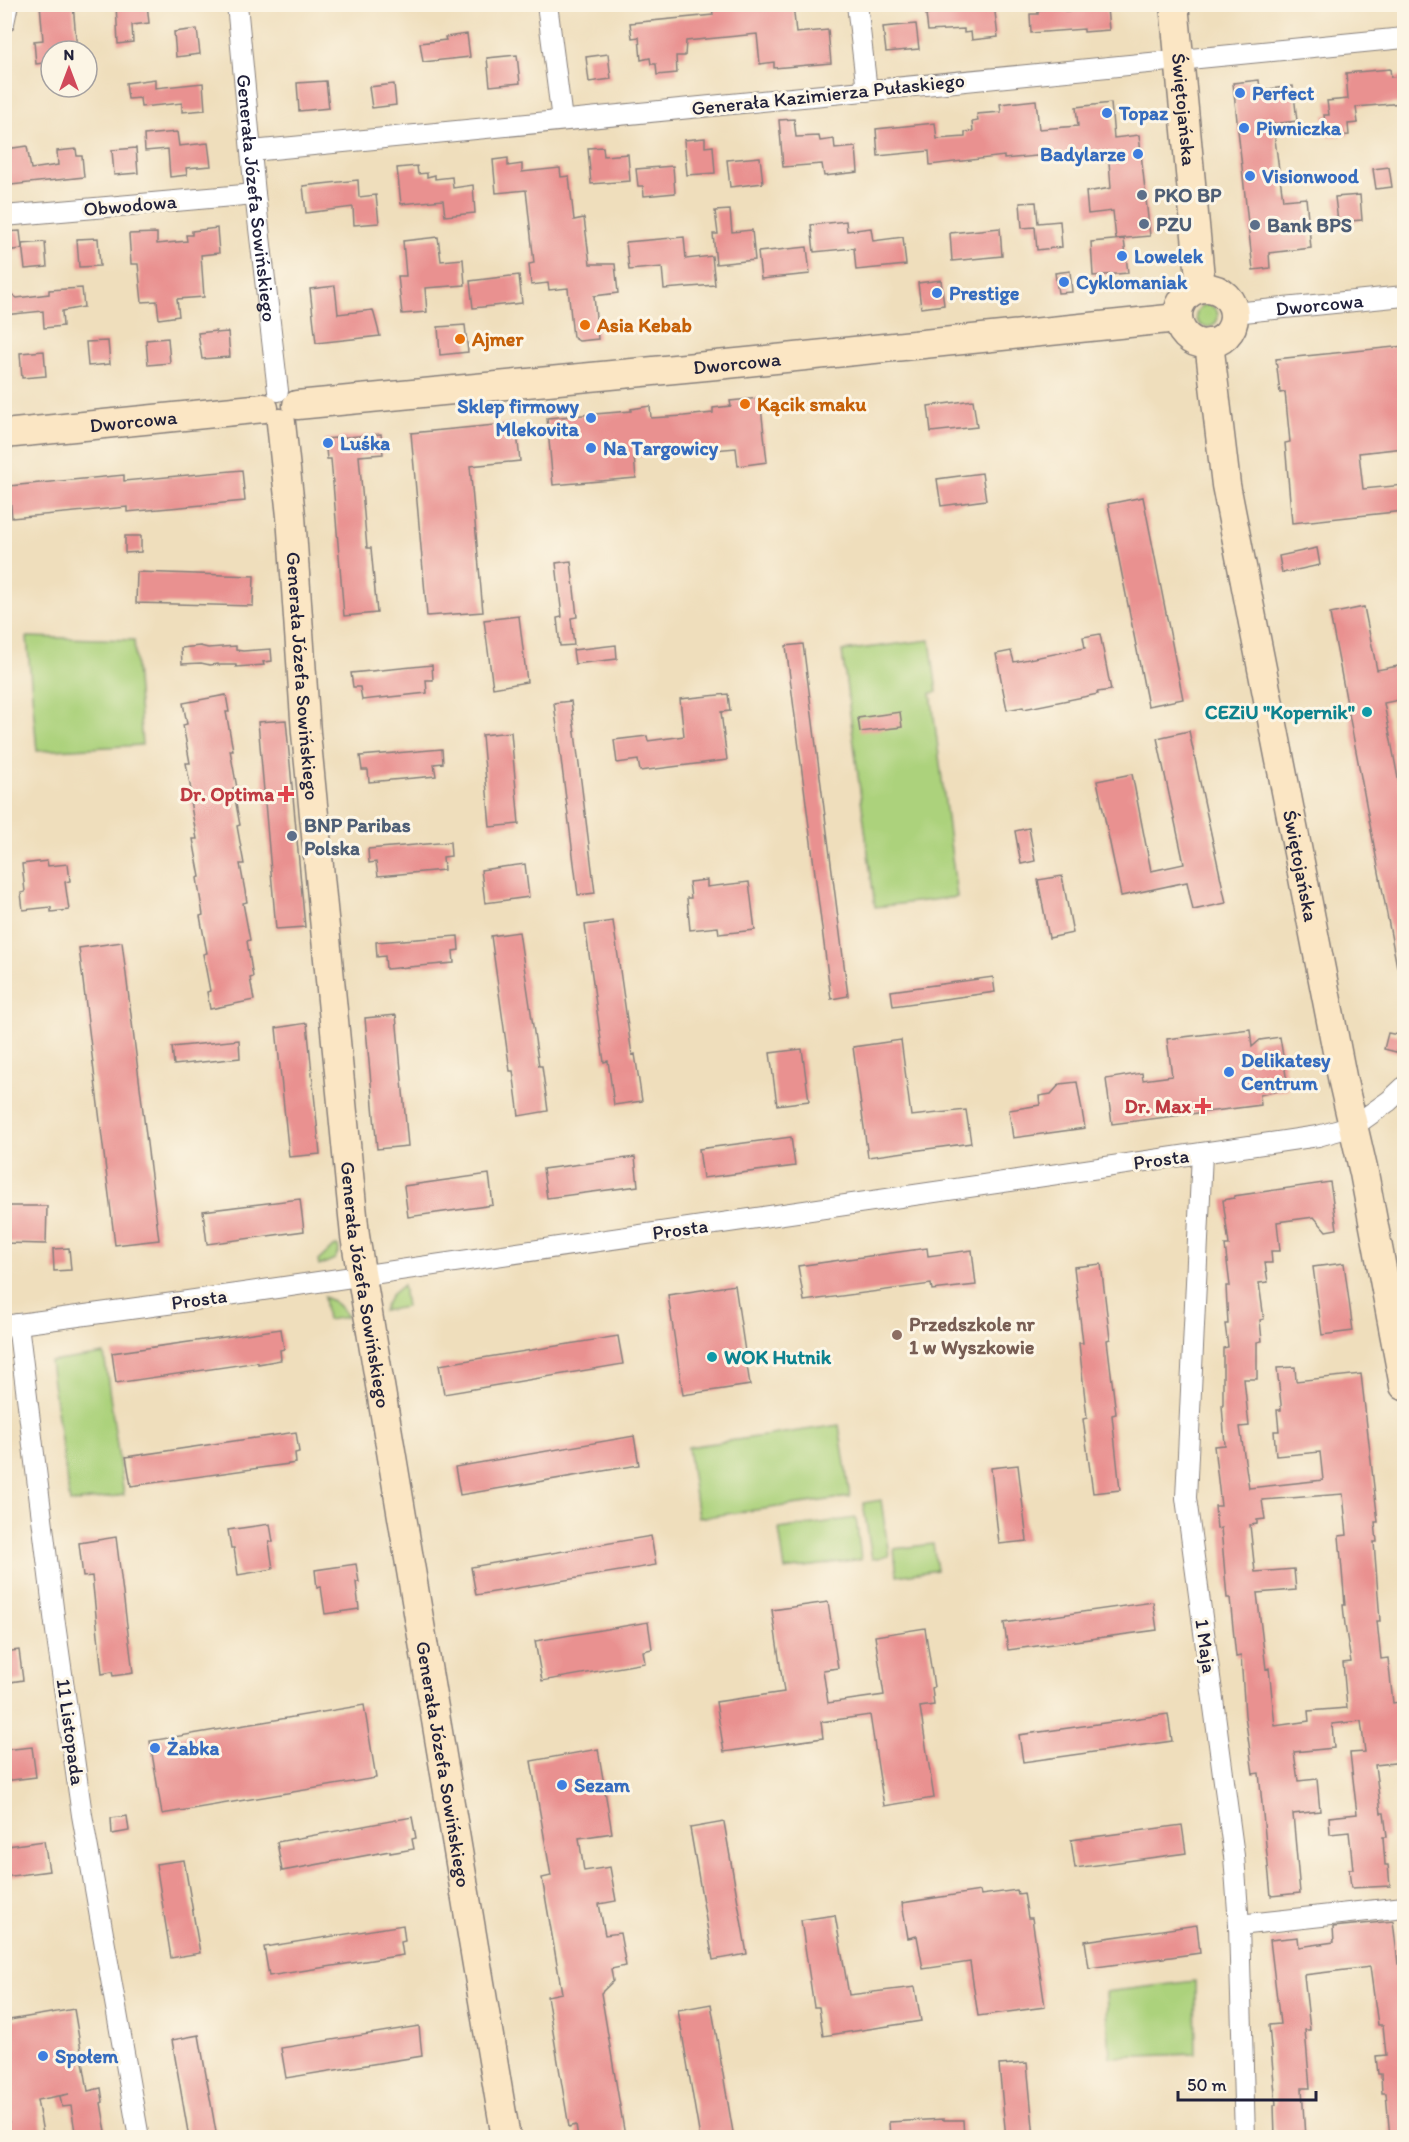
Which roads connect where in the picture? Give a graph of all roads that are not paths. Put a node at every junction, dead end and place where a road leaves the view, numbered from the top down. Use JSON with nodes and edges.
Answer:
{"nodes":[{"id":1,"x":8,"y":4,"type":"edge"},
{"id":2,"x":237,"y":4,"type":"edge"},
{"id":3,"x":547,"y":4,"type":"edge"},
{"id":4,"x":857,"y":4,"type":"edge"},
{"id":5,"x":1174,"y":4,"type":"edge"},
{"id":6,"x":4,"y":23,"type":"edge"},
{"id":7,"x":1404,"y":38,"type":"edge"},
{"id":8,"x":1180,"y":59,"type":"junction"},
{"id":9,"x":867,"y":91,"type":"junction"},
{"id":10,"x":562,"y":120,"type":"junction"},
{"id":11,"x":252,"y":151,"type":"junction"},
{"id":12,"x":255,"y":194,"type":"junction"},
{"id":13,"x":4,"y":216,"type":"edge"},
{"id":14,"x":1201,"y":288,"type":"junction"},
{"id":15,"x":1404,"y":296,"type":"edge"},
{"id":16,"x":1234,"y":313,"type":"junction"},
{"id":17,"x":1178,"y":318,"type":"junction"},
{"id":18,"x":1209,"y":343,"type":"junction"},
{"id":19,"x":280,"y":407,"type":"junction"},
{"id":20,"x":4,"y":434,"type":"edge"},
{"id":21,"x":1404,"y":1087,"type":"edge"},
{"id":22,"x":1354,"y":1126,"type":"junction"},
{"id":23,"x":1202,"y":1153,"type":"junction"},
{"id":24,"x":361,"y":1275,"type":"junction"},
{"id":25,"x":1397,"y":1307,"type":"edge"},
{"id":26,"x":11,"y":1325,"type":"edge"},
{"id":27,"x":1404,"y":1386,"type":"edge"},
{"id":28,"x":1404,"y":1906,"type":"edge"},
{"id":29,"x":1239,"y":1925,"type":"junction"},
{"id":30,"x":139,"y":2138,"type":"edge"},
{"id":31,"x":506,"y":2138,"type":"edge"},
{"id":32,"x":1245,"y":2138,"type":"edge"}],
"edges":[{"from":1,"to":6,"type":"street"},
{"from":2,"to":11,"type":"street","name":"Generała Józefa Sowińskiego"},
{"from":3,"to":10,"type":"street"},
{"from":4,"to":9,"type":"street"},
{"from":5,"to":8,"type":"street","name":"Świętojańska"},
{"from":7,"to":8,"type":"street","name":"Generała Kazimierza Pułaskiego"},
{"from":8,"to":9,"type":"street","name":"Generała Kazimierza Pułaskiego"},
{"from":8,"to":14,"type":"street","name":"Świętojańska"},
{"from":9,"to":10,"type":"street","name":"Generała Kazimierza Pułaskiego"},
{"from":10,"to":11,"type":"street","name":"Generała Kazimierza Pułaskiego"},
{"from":11,"to":12,"type":"street","name":"Generała Józefa Sowińskiego"},
{"from":12,"to":13,"type":"street","name":"Obwodowa"},
{"from":12,"to":19,"type":"street","name":"Generała Józefa Sowińskiego"},
{"from":14,"to":16,"type":"street"},
{"from":14,"to":17,"type":"street"},
{"from":15,"to":16,"type":"street","name":"Dworcowa"},
{"from":16,"to":18,"type":"street"},
{"from":17,"to":18,"type":"street"},
{"from":17,"to":19,"type":"street","name":"Dworcowa"},
{"from":18,"to":22,"type":"street","name":"Świętojańska"},
{"from":19,"to":20,"type":"street","name":"Dworcowa"},
{"from":19,"to":24,"type":"street","name":"Generała Józefa Sowińskiego"},
{"from":21,"to":22,"type":"street"},
{"from":22,"to":23,"type":"street","name":"Prosta"},
{"from":22,"to":25,"type":"street","name":"Świętojańska"},
{"from":23,"to":24,"type":"street","name":"Prosta"},
{"from":23,"to":29,"type":"street","name":"1 Maja"},
{"from":24,"to":26,"type":"street","name":"Prosta"},
{"from":24,"to":31,"type":"street","name":"Generała Józefa Sowińskiego"},
{"from":25,"to":27,"type":"street","name":"Świętojańska"},
{"from":26,"to":30,"type":"street","name":"11 Listopada"},
{"from":28,"to":29,"type":"street"},
{"from":29,"to":32,"type":"street","name":"1 Maja"}]}
